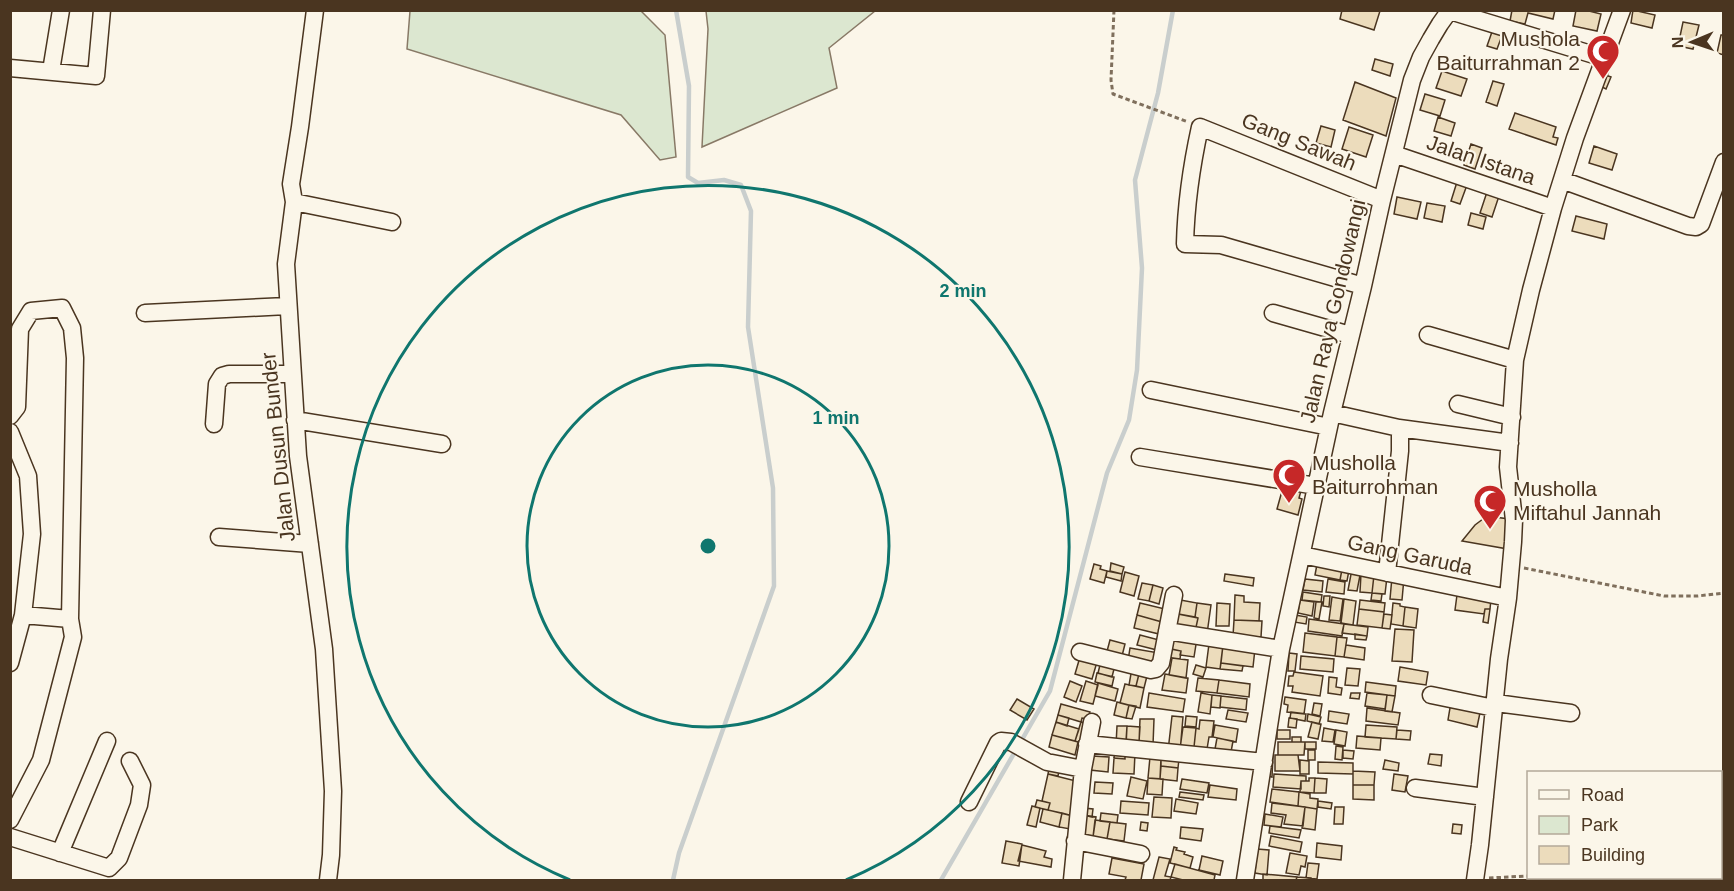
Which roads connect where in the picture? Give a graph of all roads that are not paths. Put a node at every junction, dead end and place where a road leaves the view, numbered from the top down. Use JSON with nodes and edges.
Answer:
{"nodes":[{"id":1,"x":61,"y":10,"type":"edge"},
{"id":2,"x":102,"y":10,"type":"edge"},
{"id":3,"x":315,"y":10,"type":"edge"},
{"id":4,"x":1622,"y":10,"type":"edge"},
{"id":5,"x":1450,"y":11,"type":"edge"},
{"id":6,"x":1604,"y":58,"type":"junction"},
{"id":7,"x":10,"y":68,"type":"edge"},
{"id":8,"x":51,"y":71,"type":"junction"},
{"id":9,"x":1394,"y":154,"type":"junction"},
{"id":10,"x":1724,"y":162,"type":"edge"},
{"id":11,"x":1562,"y":180,"type":"junction"},
{"id":12,"x":1382,"y":200,"type":"junction"},
{"id":13,"x":294,"y":202,"type":"junction"},
{"id":14,"x":1553,"y":208,"type":"junction"},
{"id":15,"x":392,"y":222,"type":"dead end"},
{"id":16,"x":1363,"y":286,"type":"junction"},
{"id":17,"x":287,"y":306,"type":"junction"},
{"id":18,"x":145,"y":313,"type":"dead end"},
{"id":19,"x":1273,"y":313,"type":"dead end"},
{"id":20,"x":1350,"y":335,"type":"junction"},
{"id":21,"x":1428,"y":335,"type":"dead end"},
{"id":22,"x":1515,"y":360,"type":"junction"},
{"id":23,"x":292,"y":374,"type":"junction"},
{"id":24,"x":1151,"y":390,"type":"dead end"},
{"id":25,"x":1458,"y":404,"type":"dead end"},
{"id":26,"x":10,"y":416,"type":"edge"},
{"id":27,"x":1512,"y":417,"type":"junction"},
{"id":28,"x":295,"y":420,"type":"junction"},
{"id":29,"x":1330,"y":420,"type":"junction"},
{"id":30,"x":214,"y":424,"type":"dead end"},
{"id":31,"x":1399,"y":428,"type":"junction"},
{"id":32,"x":10,"y":432,"type":"edge"},
{"id":33,"x":1510,"y":443,"type":"junction"},
{"id":34,"x":442,"y":444,"type":"dead end"},
{"id":35,"x":1140,"y":457,"type":"dead end"},
{"id":36,"x":1316,"y":486,"type":"junction"},
{"id":37,"x":219,"y":537,"type":"dead end"},
{"id":38,"x":310,"y":544,"type":"junction"},
{"id":39,"x":1302,"y":555,"type":"junction"},
{"id":40,"x":1387,"y":573,"type":"junction"},
{"id":41,"x":1174,"y":595,"type":"dead end"},
{"id":42,"x":1508,"y":598,"type":"junction"},
{"id":43,"x":23,"y":615,"type":"junction"},
{"id":44,"x":70,"y":619,"type":"junction"},
{"id":45,"x":1167,"y":631,"type":"junction"},
{"id":46,"x":1281,"y":649,"type":"junction"},
{"id":47,"x":1080,"y":651,"type":"dead end"},
{"id":48,"x":10,"y":663,"type":"edge"},
{"id":49,"x":1431,"y":695,"type":"dead end"},
{"id":50,"x":1495,"y":706,"type":"junction"},
{"id":51,"x":1570,"y":713,"type":"dead end"},
{"id":52,"x":1092,"y":722,"type":"dead end"},
{"id":53,"x":107,"y":741,"type":"dead end"},
{"id":54,"x":1087,"y":744,"type":"junction"},
{"id":55,"x":130,"y":761,"type":"dead end"},
{"id":56,"x":1264,"y":762,"type":"junction"},
{"id":57,"x":1083,"y":769,"type":"junction"},
{"id":58,"x":1415,"y":788,"type":"dead end"},
{"id":59,"x":1485,"y":797,"type":"junction"},
{"id":60,"x":969,"y":802,"type":"dead end"},
{"id":61,"x":10,"y":820,"type":"edge"},
{"id":62,"x":10,"y":837,"type":"edge"},
{"id":63,"x":1075,"y":841,"type":"junction"},
{"id":64,"x":60,"y":853,"type":"junction"},
{"id":65,"x":1141,"y":854,"type":"dead end"},
{"id":66,"x":328,"y":880,"type":"edge"},
{"id":67,"x":1072,"y":880,"type":"edge"},
{"id":68,"x":1245,"y":880,"type":"edge"},
{"id":69,"x":1475,"y":880,"type":"edge"}],
"edges":[{"from":1,"to":8,"type":"street"},
{"from":2,"to":8,"type":"street"},
{"from":3,"to":13,"type":"street","name":"Jalan Dusun Bunder"},
{"from":4,"to":6,"type":"street"},
{"from":5,"to":6,"type":"street"},
{"from":5,"to":9,"type":"street","name":"Jalan Raya Gondowangi"},
{"from":6,"to":11,"type":"street"},
{"from":7,"to":8,"type":"street"},
{"from":9,"to":12,"type":"street","name":"Jalan Raya Gondowangi"},
{"from":9,"to":14,"type":"street","name":"Jalan Istana"},
{"from":10,"to":11,"type":"street"},
{"from":11,"to":14,"type":"street"},
{"from":12,"to":16,"type":"street","name":"Jalan Raya Gondowangi"},
{"from":12,"to":16,"type":"street","name":"Gang Sawah"},
{"from":13,"to":15,"type":"street"},
{"from":13,"to":17,"type":"street","name":"Jalan Dusun Bunder"},
{"from":14,"to":22,"type":"street"},
{"from":16,"to":20,"type":"street","name":"Jalan Raya Gondowangi"},
{"from":17,"to":18,"type":"street"},
{"from":17,"to":23,"type":"street","name":"Jalan Dusun Bunder"},
{"from":19,"to":20,"type":"street"},
{"from":20,"to":29,"type":"street","name":"Jalan Raya Gondowangi"},
{"from":21,"to":22,"type":"street"},
{"from":22,"to":27,"type":"street"},
{"from":23,"to":28,"type":"street","name":"Jalan Dusun Bunder"},
{"from":23,"to":30,"type":"street"},
{"from":24,"to":29,"type":"street"},
{"from":25,"to":27,"type":"street"},
{"from":26,"to":44,"type":"street"},
{"from":27,"to":33,"type":"street"},
{"from":28,"to":34,"type":"street"},
{"from":28,"to":38,"type":"street","name":"Jalan Dusun Bunder"},
{"from":29,"to":31,"type":"street"},
{"from":29,"to":36,"type":"street","name":"Jalan Raya Gondowangi"},
{"from":31,"to":33,"type":"street"},
{"from":31,"to":40,"type":"street"},
{"from":32,"to":43,"type":"street"},
{"from":33,"to":42,"type":"street"},
{"from":35,"to":36,"type":"street"},
{"from":36,"to":39,"type":"street","name":"Jalan Raya Gondowangi"},
{"from":37,"to":38,"type":"street"},
{"from":38,"to":66,"type":"street","name":"Jalan Dusun Bunder"},
{"from":39,"to":40,"type":"street","name":"Gang Garuda"},
{"from":39,"to":46,"type":"street","name":"Jalan Raya Gondowangi"},
{"from":40,"to":42,"type":"street","name":"Gang Garuda"},
{"from":41,"to":45,"type":"street"},
{"from":42,"to":50,"type":"street"},
{"from":43,"to":44,"type":"street"},
{"from":43,"to":48,"type":"street"},
{"from":44,"to":61,"type":"street"},
{"from":45,"to":46,"type":"street"},
{"from":45,"to":47,"type":"street"},
{"from":46,"to":56,"type":"street","name":"Jalan Raya Gondowangi"},
{"from":49,"to":50,"type":"street"},
{"from":50,"to":51,"type":"street"},
{"from":50,"to":59,"type":"street"},
{"from":52,"to":54,"type":"street"},
{"from":53,"to":64,"type":"street"},
{"from":54,"to":56,"type":"street"},
{"from":54,"to":57,"type":"street"},
{"from":55,"to":64,"type":"street"},
{"from":56,"to":68,"type":"street","name":"Jalan Raya Gondowangi"},
{"from":57,"to":60,"type":"street"},
{"from":57,"to":63,"type":"street"},
{"from":58,"to":59,"type":"street"},
{"from":59,"to":69,"type":"street"},
{"from":62,"to":64,"type":"street"},
{"from":63,"to":65,"type":"street"},
{"from":63,"to":67,"type":"street"}]}
